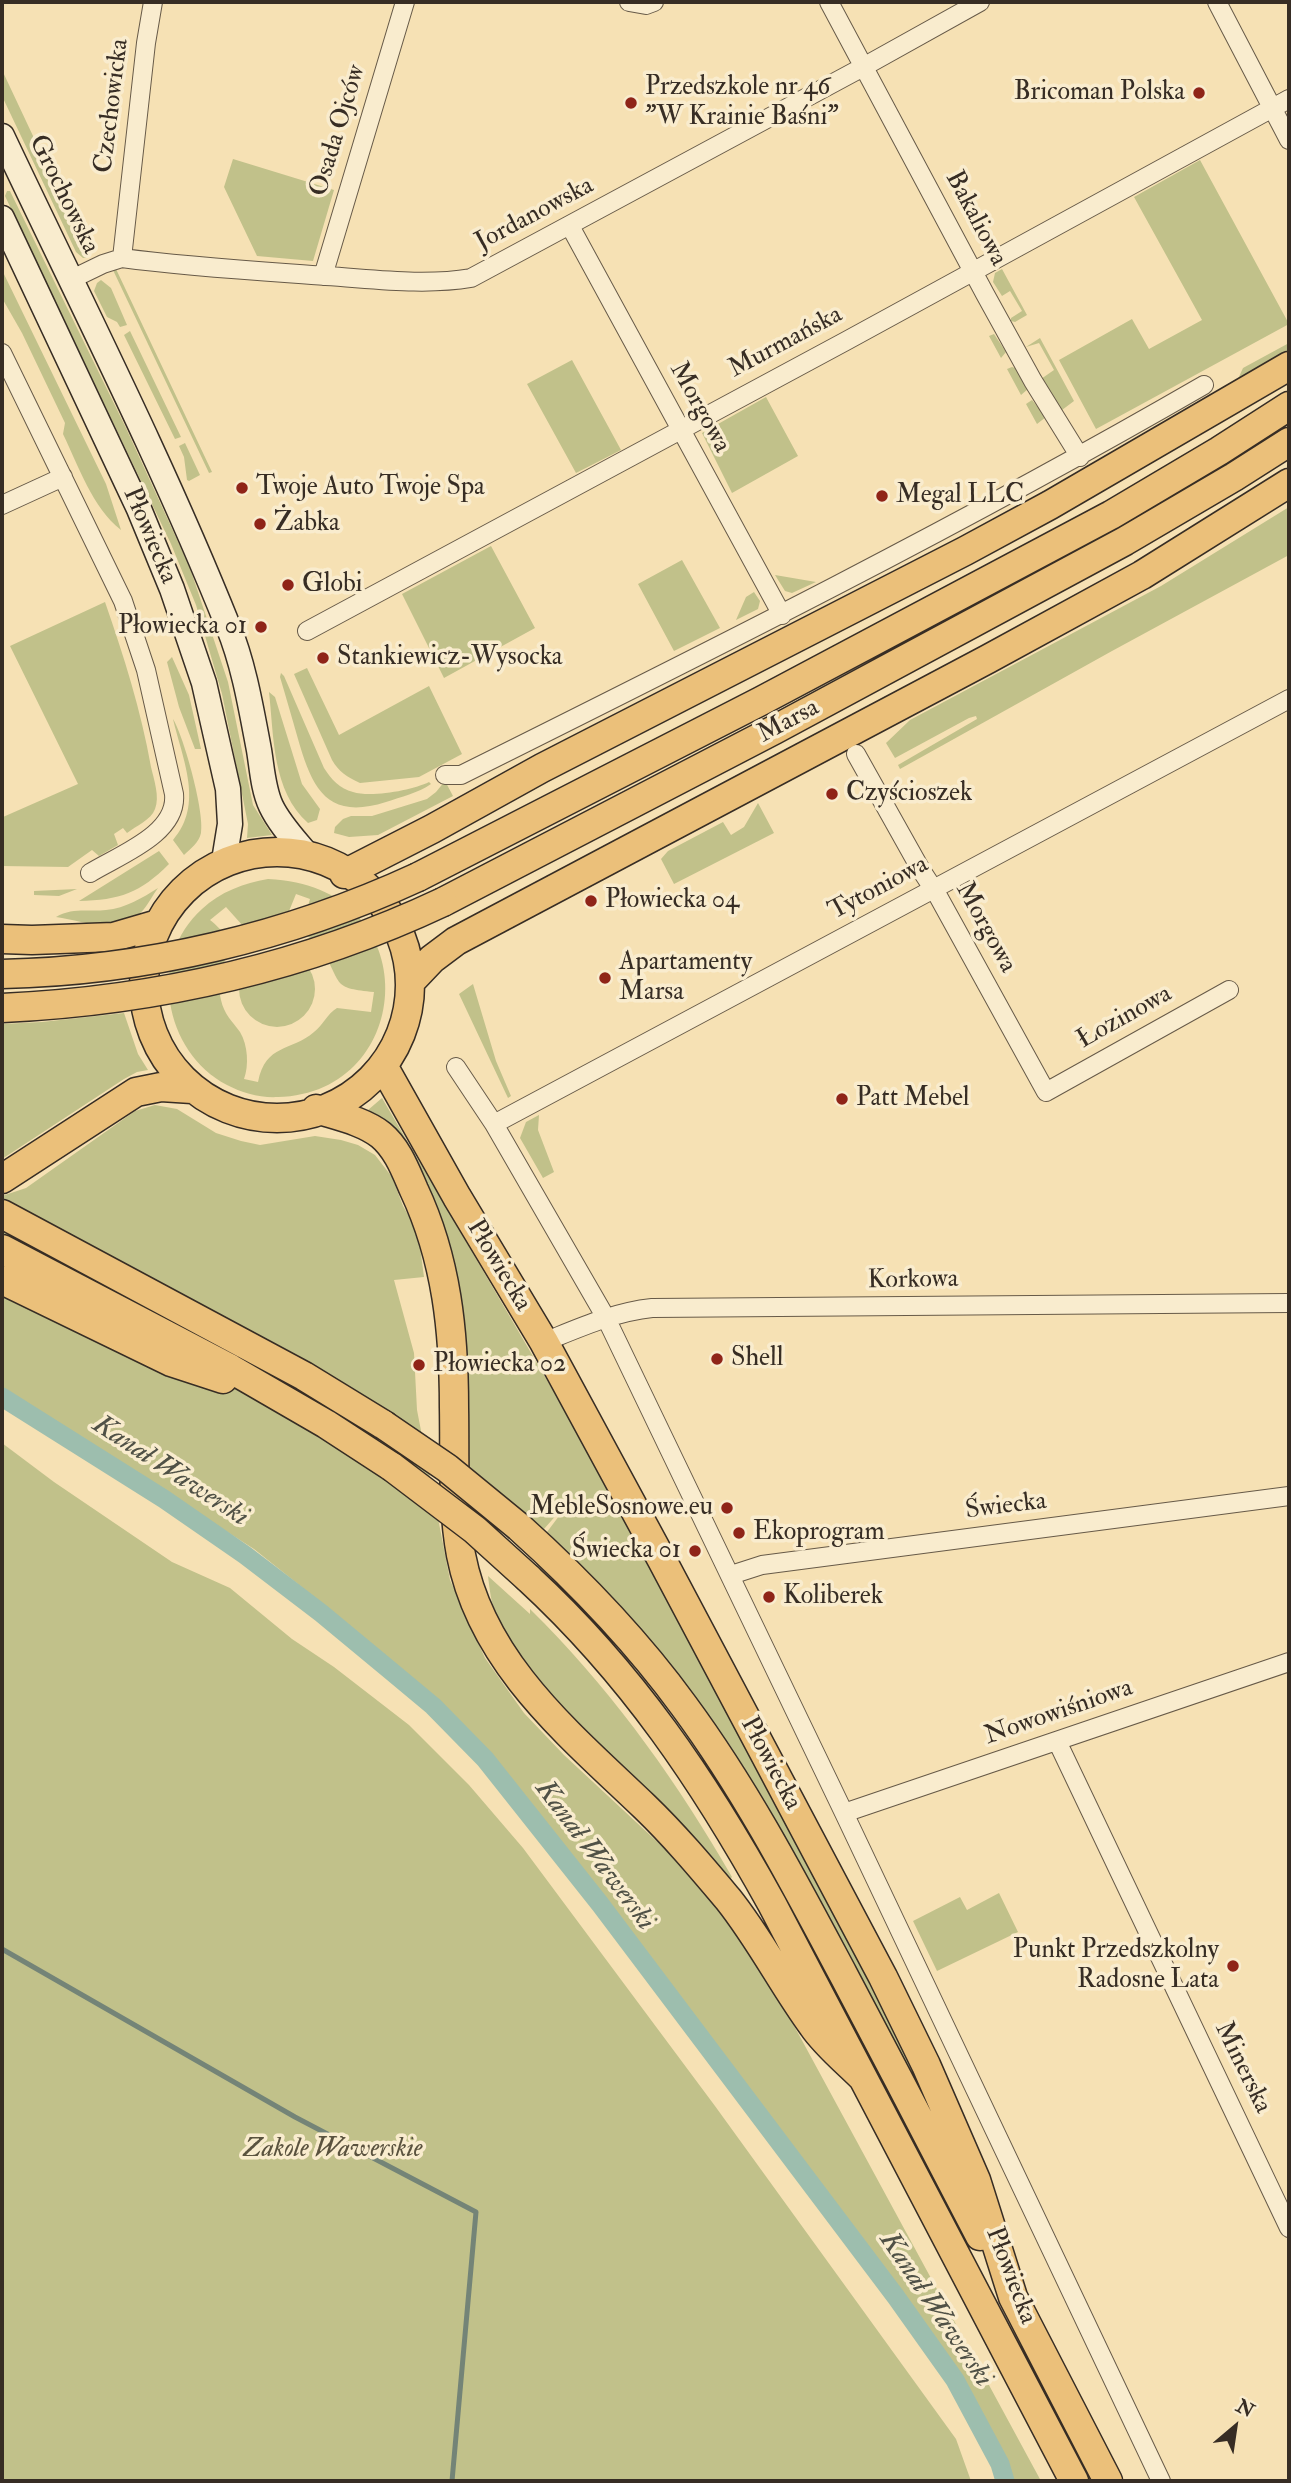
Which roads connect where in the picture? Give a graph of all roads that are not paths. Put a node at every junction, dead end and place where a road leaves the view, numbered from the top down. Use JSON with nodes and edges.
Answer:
{"nodes":[{"id":1,"x":153,"y":2,"type":"edge"},
{"id":2,"x":405,"y":2,"type":"edge"},
{"id":3,"x":629,"y":2,"type":"edge"},
{"id":4,"x":654,"y":2,"type":"edge"},
{"id":5,"x":829,"y":2,"type":"edge"},
{"id":6,"x":980,"y":2,"type":"edge"},
{"id":7,"x":1217,"y":2,"type":"edge"},
{"id":8,"x":865,"y":66,"type":"junction"},
{"id":9,"x":1289,"y":99,"type":"edge"},
{"id":10,"x":1272,"y":108,"type":"junction"},
{"id":11,"x":2,"y":136,"type":"edge"},
{"id":12,"x":1289,"y":140,"type":"edge"},
{"id":13,"x":3,"y":226,"type":"edge"},
{"id":14,"x":570,"y":226,"type":"junction"},
{"id":15,"x":122,"y":258,"type":"junction"},
{"id":16,"x":972,"y":271,"type":"junction"},
{"id":17,"x":323,"y":275,"type":"junction"},
{"id":18,"x":70,"y":280,"type":"junction"},
{"id":19,"x":2,"y":353,"type":"edge"},
{"id":20,"x":1289,"y":366,"type":"edge"},
{"id":21,"x":1204,"y":385,"type":"dead end"},
{"id":22,"x":1289,"y":406,"type":"edge"},
{"id":23,"x":681,"y":430,"type":"junction"},
{"id":24,"x":1289,"y":442,"type":"edge"},
{"id":25,"x":1080,"y":457,"type":"junction"},
{"id":26,"x":63,"y":477,"type":"junction"},
{"id":27,"x":1289,"y":483,"type":"edge"},
{"id":28,"x":2,"y":505,"type":"edge"},
{"id":29,"x":1050,"y":505,"type":"junction"},
{"id":30,"x":782,"y":615,"type":"junction"},
{"id":31,"x":307,"y":631,"type":"dead end"},
{"id":32,"x":859,"y":648,"type":"junction"},
{"id":33,"x":988,"y":659,"type":"junction"},
{"id":34,"x":1289,"y":699,"type":"edge"},
{"id":35,"x":774,"y":730,"type":"junction"},
{"id":36,"x":856,"y":754,"type":"dead end"},
{"id":37,"x":445,"y":775,"type":"dead end"},
{"id":38,"x":309,"y":857,"type":"junction"},
{"id":39,"x":224,"y":861,"type":"junction"},
{"id":40,"x":90,"y":873,"type":"dead end"},
{"id":41,"x":344,"y":874,"type":"junction"},
{"id":42,"x":934,"y":889,"type":"junction"},
{"id":43,"x":155,"y":925,"type":"junction"},
{"id":44,"x":2,"y":939,"type":"edge"},
{"id":45,"x":2,"y":974,"type":"edge"},
{"id":46,"x":413,"y":979,"type":"junction"},
{"id":47,"x":1229,"y":990,"type":"dead end"},
{"id":48,"x":2,"y":1008,"type":"edge"},
{"id":49,"x":456,"y":1067,"type":"dead end"},
{"id":50,"x":385,"y":1069,"type":"junction"},
{"id":51,"x":192,"y":1089,"type":"junction"},
{"id":52,"x":1046,"y":1092,"type":"joint"},
{"id":53,"x":316,"y":1109,"type":"junction"},
{"id":54,"x":494,"y":1124,"type":"junction"},
{"id":55,"x":2,"y":1179,"type":"edge"},
{"id":56,"x":2,"y":1214,"type":"edge"},
{"id":57,"x":2,"y":1249,"type":"edge"},
{"id":58,"x":2,"y":1280,"type":"edge"},
{"id":59,"x":35,"y":1282,"type":"junction"},
{"id":60,"x":1289,"y":1303,"type":"edge"},
{"id":61,"x":606,"y":1318,"type":"junction"},
{"id":62,"x":544,"y":1342,"type":"junction"},
{"id":63,"x":1289,"y":1496,"type":"edge"},
{"id":64,"x":731,"y":1576,"type":"junction"},
{"id":65,"x":1289,"y":1662,"type":"edge"},
{"id":66,"x":1056,"y":1741,"type":"junction"},
{"id":67,"x":844,"y":1813,"type":"junction"},
{"id":68,"x":862,"y":2077,"type":"junction"},
{"id":69,"x":1289,"y":2228,"type":"edge"},
{"id":70,"x":1013,"y":2297,"type":"junction"},
{"id":71,"x":1074,"y":2481,"type":"edge"},
{"id":72,"x":1108,"y":2481,"type":"edge"},
{"id":73,"x":1161,"y":2481,"type":"edge"}],
"edges":[{"from":1,"to":15,"type":"street","name":"Czechowicka"},
{"from":2,"to":17,"type":"street","name":"Osada Ojców"},
{"from":3,"to":4,"type":"street"},
{"from":5,"to":8,"type":"street","name":"Bakaliowa"},
{"from":6,"to":8,"type":"street","name":"Jordanowska"},
{"from":7,"to":10,"type":"street"},
{"from":8,"to":14,"type":"street","name":"Jordanowska"},
{"from":8,"to":16,"type":"street","name":"Bakaliowa"},
{"from":9,"to":10,"type":"street","name":"Murmańska"},
{"from":10,"to":12,"type":"street"},
{"from":10,"to":16,"type":"street","name":"Murmańska"},
{"from":11,"to":18,"type":"main road","name":"Grochowska"},
{"from":13,"to":39,"type":"main road","name":"Płowiecka"},
{"from":14,"to":17,"type":"street","name":"Jordanowska"},
{"from":14,"to":23,"type":"street","name":"Morgowa"},
{"from":15,"to":17,"type":"street","name":"Jordanowska"},
{"from":15,"to":18,"type":"street","name":"Jordanowska"},
{"from":16,"to":23,"type":"street","name":"Murmańska"},
{"from":16,"to":25,"type":"street","name":"Bakaliowa"},
{"from":18,"to":38,"type":"main road","name":"Płowiecka"},
{"from":19,"to":26,"type":"street"},
{"from":20,"to":29,"type":"main road"},
{"from":21,"to":25,"type":"street"},
{"from":22,"to":32,"type":"main road","name":"Marsa"},
{"from":23,"to":30,"type":"street","name":"Morgowa"},
{"from":23,"to":31,"type":"street","name":"Murmańska"},
{"from":24,"to":35,"type":"main road","name":"Marsa"},
{"from":25,"to":30,"type":"street"},
{"from":26,"to":28,"type":"street"},
{"from":26,"to":40,"type":"street"},
{"from":27,"to":33,"type":"main road","name":"Marsa"},
{"from":29,"to":32,"type":"main road"},
{"from":29,"to":41,"type":"main road"},
{"from":30,"to":37,"type":"street"},
{"from":32,"to":45,"type":"main road","name":"Marsa","bridge":true},
{"from":33,"to":35,"type":"main road"},
{"from":33,"to":46,"type":"main road","name":"Marsa"},
{"from":34,"to":42,"type":"street","name":"Tytoniowa"},
{"from":35,"to":48,"type":"main road","name":"Marsa","bridge":true},
{"from":36,"to":42,"type":"street","name":"Morgowa"},
{"from":38,"to":39,"type":"main road"},
{"from":38,"to":41,"type":"main road"},
{"from":39,"to":43,"type":"main road"},
{"from":41,"to":46,"type":"main road"},
{"from":42,"to":52,"type":"street","name":"Morgowa"},
{"from":42,"to":54,"type":"street","name":"Tytoniowa"},
{"from":43,"to":44,"type":"main road"},
{"from":43,"to":51,"type":"main road"},
{"from":46,"to":50,"type":"main road"},
{"from":47,"to":52,"type":"street","name":"Łozinowa"},
{"from":49,"to":54,"type":"street","name":"Płowiecka"},
{"from":50,"to":53,"type":"main road"},
{"from":50,"to":62,"type":"main road","name":"Płowiecka"},
{"from":51,"to":53,"type":"main road"},
{"from":51,"to":55,"type":"main road"},
{"from":53,"to":68,"type":"main road"},
{"from":54,"to":61,"type":"street","name":"Płowiecka"},
{"from":56,"to":70,"type":"main road","bridge":true},
{"from":57,"to":59,"type":"main road"},
{"from":58,"to":59,"type":"main road"},
{"from":59,"to":68,"type":"main road","name":"Płowiecka","bridge":true},
{"from":60,"to":61,"type":"street","name":"Korkowa"},
{"from":61,"to":62,"type":"street","name":"Korkowa"},
{"from":61,"to":64,"type":"street","name":"Płowiecka"},
{"from":62,"to":70,"type":"main road","name":"Płowiecka"},
{"from":63,"to":64,"type":"street","name":"Świecka"},
{"from":64,"to":67,"type":"street","name":"Płowiecka"},
{"from":65,"to":66,"type":"street","name":"Nowowiśniowa"},
{"from":66,"to":67,"type":"street","name":"Nowowiśniowa"},
{"from":66,"to":69,"type":"street","name":"Minerska"},
{"from":67,"to":73,"type":"street","name":"Płowiecka"},
{"from":68,"to":71,"type":"main road","name":"Płowiecka"},
{"from":70,"to":72,"type":"main road","name":"Płowiecka"}]}
